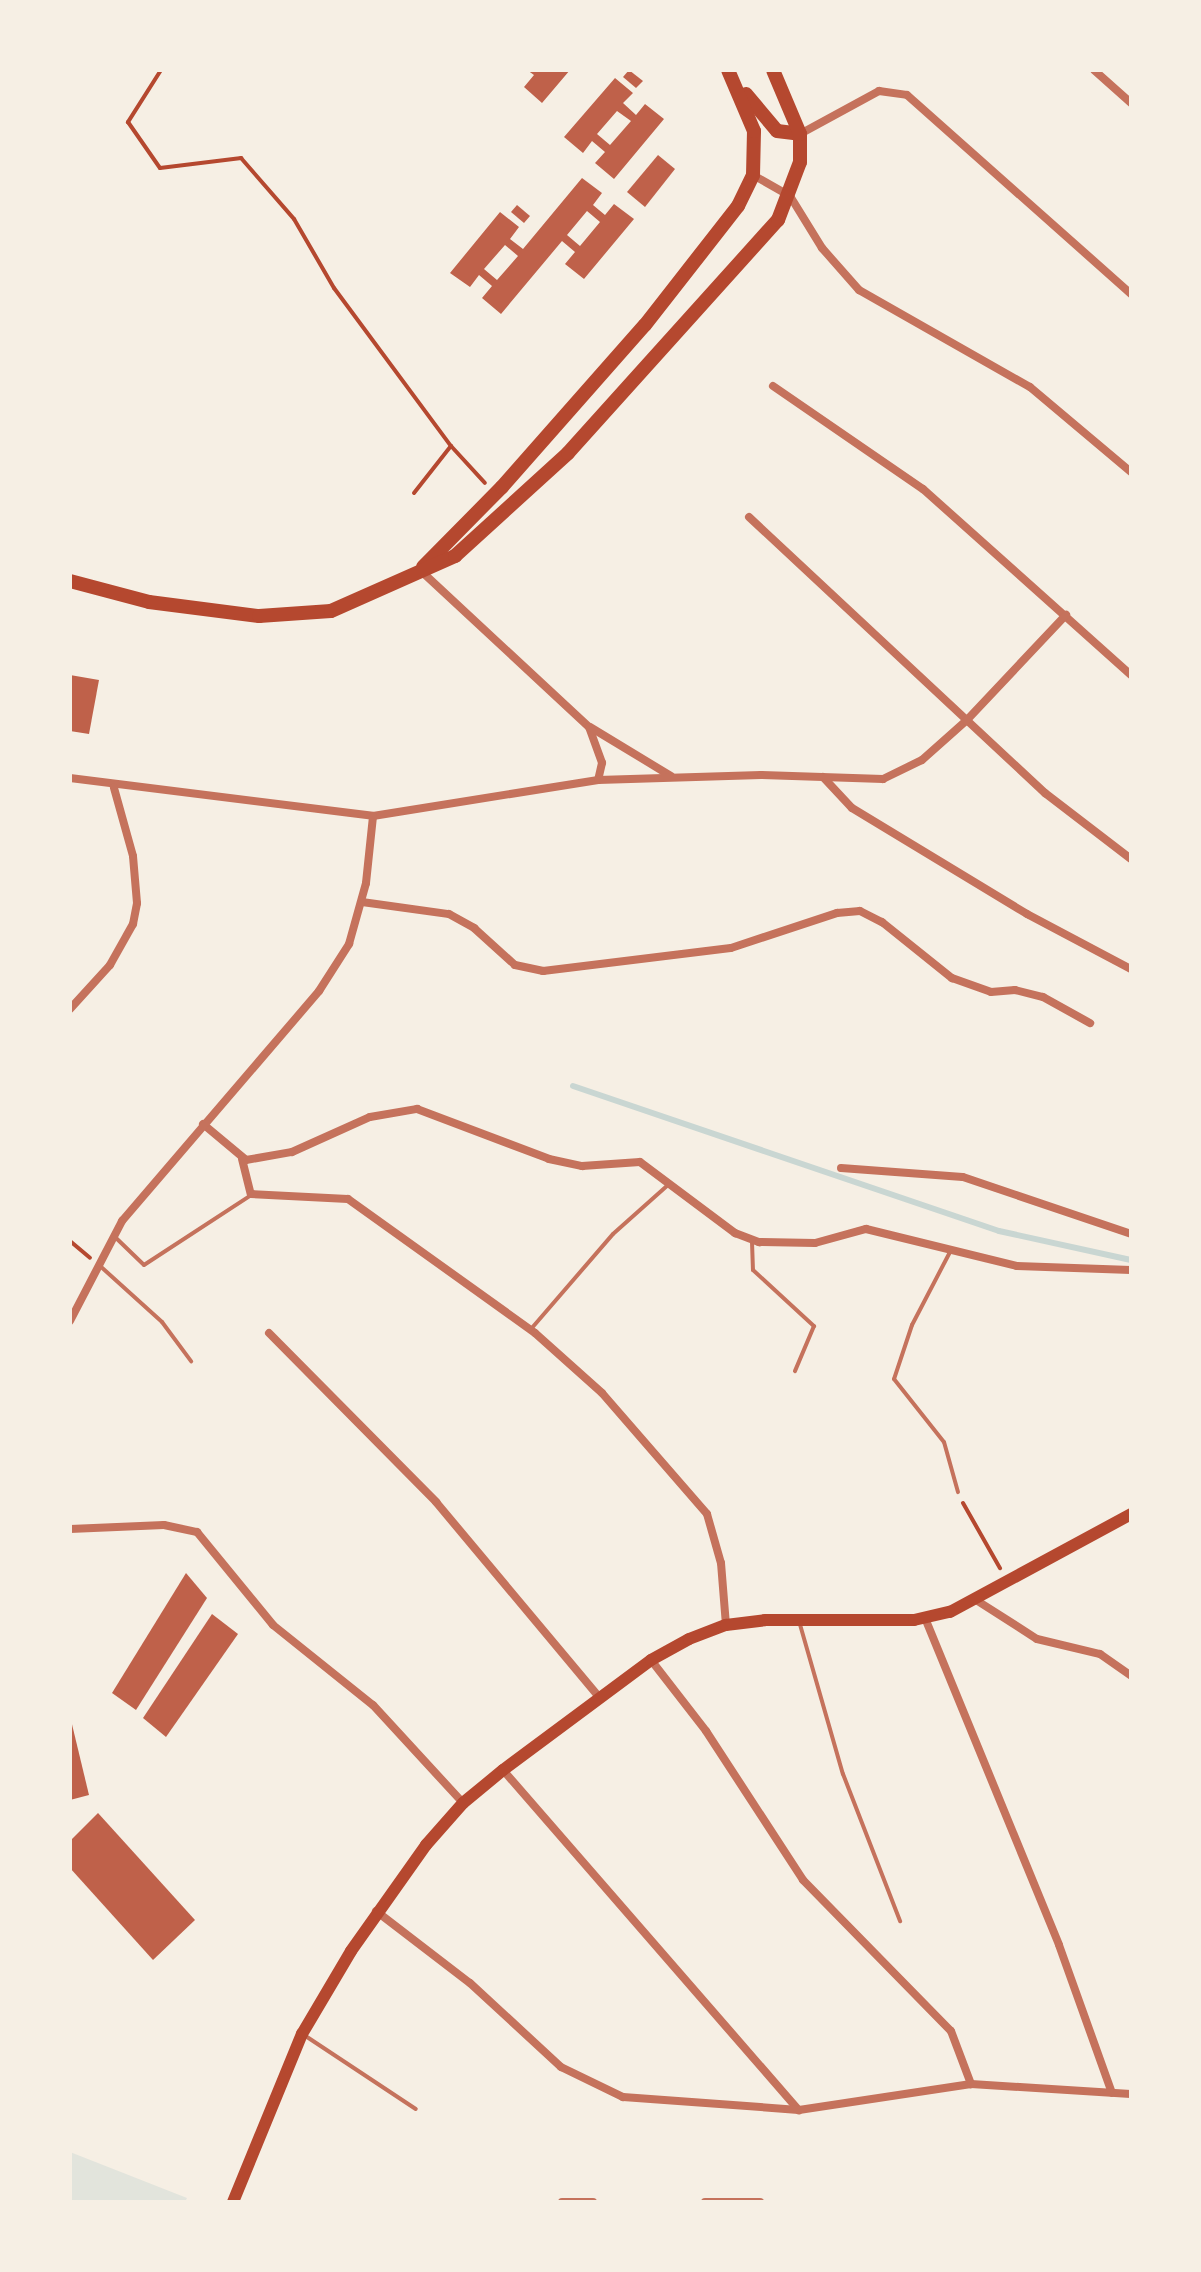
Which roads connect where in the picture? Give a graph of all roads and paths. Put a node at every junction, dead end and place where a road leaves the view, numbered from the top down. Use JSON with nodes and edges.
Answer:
{"nodes":[{"id":1,"x":161,"y":70,"type":"edge"},
{"id":2,"x":729,"y":70,"type":"edge"},
{"id":3,"x":773,"y":70,"type":"edge"},
{"id":4,"x":1094,"y":70,"type":"edge"},
{"id":5,"x":1131,"y":103,"type":"edge"},
{"id":6,"x":800,"y":134,"type":"junction"},
{"id":7,"x":753,"y":175,"type":"junction"},
{"id":8,"x":790,"y":196,"type":"junction"},
{"id":9,"x":1131,"y":294,"type":"edge"},
{"id":10,"x":773,"y":386,"type":"dead end"},
{"id":11,"x":451,"y":446,"type":"junction"},
{"id":12,"x":1131,"y":472,"type":"edge"},
{"id":13,"x":414,"y":493,"type":"dead end"},
{"id":14,"x":495,"y":494,"type":"junction"},
{"id":15,"x":749,"y":517,"type":"dead end"},
{"id":16,"x":420,"y":570,"type":"junction"},
{"id":17,"x":70,"y":581,"type":"edge"},
{"id":18,"x":1066,"y":615,"type":"junction"},
{"id":19,"x":1131,"y":675,"type":"edge"},
{"id":20,"x":966,"y":721,"type":"junction"},
{"id":21,"x":589,"y":727,"type":"junction"},
{"id":22,"x":674,"y":777,"type":"junction"},
{"id":23,"x":823,"y":777,"type":"junction"},
{"id":24,"x":70,"y":778,"type":"edge"},
{"id":25,"x":598,"y":780,"type":"junction"},
{"id":26,"x":114,"y":788,"type":"junction"},
{"id":27,"x":373,"y":816,"type":"junction"},
{"id":28,"x":1131,"y":859,"type":"edge"},
{"id":29,"x":362,"y":902,"type":"junction"},
{"id":30,"x":1131,"y":969,"type":"edge"},
{"id":31,"x":70,"y":992,"type":"edge"},
{"id":32,"x":82,"y":996,"type":"junction"},
{"id":33,"x":70,"y":1009,"type":"edge"},
{"id":34,"x":1090,"y":1023,"type":"dead end"},
{"id":35,"x":203,"y":1124,"type":"junction"},
{"id":36,"x":242,"y":1159,"type":"junction"},
{"id":37,"x":841,"y":1168,"type":"dead end"},
{"id":38,"x":670,"y":1184,"type":"junction"},
{"id":39,"x":251,"y":1195,"type":"junction"},
{"id":40,"x":1131,"y":1234,"type":"edge"},
{"id":41,"x":114,"y":1236,"type":"junction"},
{"id":42,"x":752,"y":1240,"type":"junction"},
{"id":43,"x":70,"y":1241,"type":"edge"},
{"id":44,"x":950,"y":1252,"type":"junction"},
{"id":45,"x":97,"y":1264,"type":"junction"},
{"id":46,"x":1131,"y":1270,"type":"edge"},
{"id":47,"x":70,"y":1321,"type":"edge"},
{"id":48,"x":530,"y":1330,"type":"junction"},
{"id":49,"x":269,"y":1333,"type":"dead end"},
{"id":50,"x":191,"y":1361,"type":"dead end"},
{"id":51,"x":795,"y":1371,"type":"dead end"},
{"id":52,"x":958,"y":1492,"type":"joint"},
{"id":53,"x":1131,"y":1514,"type":"edge"},
{"id":54,"x":70,"y":1529,"type":"edge"},
{"id":55,"x":1007,"y":1581,"type":"junction"},
{"id":56,"x":976,"y":1600,"type":"junction"},
{"id":57,"x":925,"y":1618,"type":"junction"},
{"id":58,"x":799,"y":1619,"type":"junction"},
{"id":59,"x":726,"y":1625,"type":"junction"},
{"id":60,"x":651,"y":1660,"type":"junction"},
{"id":61,"x":1131,"y":1676,"type":"edge"},
{"id":62,"x":599,"y":1697,"type":"junction"},
{"id":63,"x":503,"y":1770,"type":"junction"},
{"id":64,"x":463,"y":1803,"type":"junction"},
{"id":65,"x":375,"y":1911,"type":"junction"},
{"id":66,"x":900,"y":1921,"type":"dead end"},
{"id":67,"x":302,"y":2034,"type":"junction"},
{"id":68,"x":971,"y":2084,"type":"junction"},
{"id":69,"x":1112,"y":2093,"type":"junction"},
{"id":70,"x":1131,"y":2094,"type":"edge"},
{"id":71,"x":416,"y":2109,"type":"dead end"},
{"id":72,"x":799,"y":2110,"type":"junction"},
{"id":73,"x":233,"y":2202,"type":"edge"},
{"id":74,"x":562,"y":2202,"type":"edge"},
{"id":75,"x":593,"y":2202,"type":"edge"},
{"id":76,"x":705,"y":2202,"type":"edge"},
{"id":77,"x":760,"y":2202,"type":"edge"}],
"edges":[{"from":1,"to":11,"type":"path"},
{"from":2,"to":6,"type":"main road"},
{"from":2,"to":7,"type":"main road"},
{"from":3,"to":6,"type":"main road"},
{"from":4,"to":5,"type":"street"},
{"from":6,"to":8,"type":"main road"},
{"from":6,"to":9,"type":"street"},
{"from":7,"to":8,"type":"street"},
{"from":7,"to":14,"type":"main road"},
{"from":8,"to":12,"type":"street"},
{"from":8,"to":16,"type":"main road"},
{"from":10,"to":18,"type":"street"},
{"from":11,"to":13,"type":"path"},
{"from":11,"to":14,"type":"path"},
{"from":14,"to":16,"type":"main road"},
{"from":15,"to":20,"type":"street"},
{"from":16,"to":17,"type":"main road"},
{"from":16,"to":21,"type":"street"},
{"from":18,"to":19,"type":"street"},
{"from":18,"to":20,"type":"street"},
{"from":20,"to":23,"type":"street"},
{"from":20,"to":28,"type":"street"},
{"from":21,"to":22,"type":"street"},
{"from":21,"to":25,"type":"street"},
{"from":22,"to":23,"type":"street"},
{"from":22,"to":25,"type":"street"},
{"from":23,"to":30,"type":"street"},
{"from":24,"to":26,"type":"street"},
{"from":25,"to":27,"type":"street"},
{"from":26,"to":27,"type":"street"},
{"from":26,"to":32,"type":"street"},
{"from":27,"to":29,"type":"street"},
{"from":29,"to":34,"type":"street"},
{"from":29,"to":35,"type":"street"},
{"from":31,"to":32,"type":"street"},
{"from":32,"to":33,"type":"street"},
{"from":35,"to":36,"type":"street"},
{"from":35,"to":41,"type":"street"},
{"from":36,"to":38,"type":"street"},
{"from":36,"to":39,"type":"street"},
{"from":37,"to":40,"type":"street"},
{"from":38,"to":42,"type":"street"},
{"from":38,"to":48,"type":"lane"},
{"from":39,"to":41,"type":"lane"},
{"from":39,"to":48,"type":"street"},
{"from":41,"to":45,"type":"street"},
{"from":42,"to":44,"type":"street"},
{"from":42,"to":51,"type":"lane"},
{"from":43,"to":45,"type":"path"},
{"from":44,"to":46,"type":"street"},
{"from":44,"to":52,"type":"lane"},
{"from":45,"to":47,"type":"street"},
{"from":45,"to":50,"type":"lane"},
{"from":48,"to":59,"type":"street"},
{"from":49,"to":62,"type":"street"},
{"from":52,"to":55,"type":"path"},
{"from":53,"to":55,"type":"main road"},
{"from":54,"to":64,"type":"street"},
{"from":55,"to":56,"type":"main road"},
{"from":56,"to":57,"type":"main road"},
{"from":56,"to":61,"type":"street"},
{"from":57,"to":58,"type":"main road"},
{"from":57,"to":69,"type":"street"},
{"from":58,"to":59,"type":"main road"},
{"from":58,"to":66,"type":"lane"},
{"from":59,"to":60,"type":"main road"},
{"from":60,"to":62,"type":"main road"},
{"from":60,"to":68,"type":"street"},
{"from":62,"to":63,"type":"main road"},
{"from":63,"to":64,"type":"main road"},
{"from":63,"to":72,"type":"street"},
{"from":64,"to":65,"type":"main road"},
{"from":65,"to":67,"type":"main road"},
{"from":65,"to":72,"type":"street"},
{"from":67,"to":71,"type":"lane"},
{"from":67,"to":73,"type":"main road"},
{"from":68,"to":69,"type":"street"},
{"from":68,"to":72,"type":"street"},
{"from":69,"to":70,"type":"street"},
{"from":74,"to":75,"type":"street"},
{"from":76,"to":77,"type":"street"}]}
